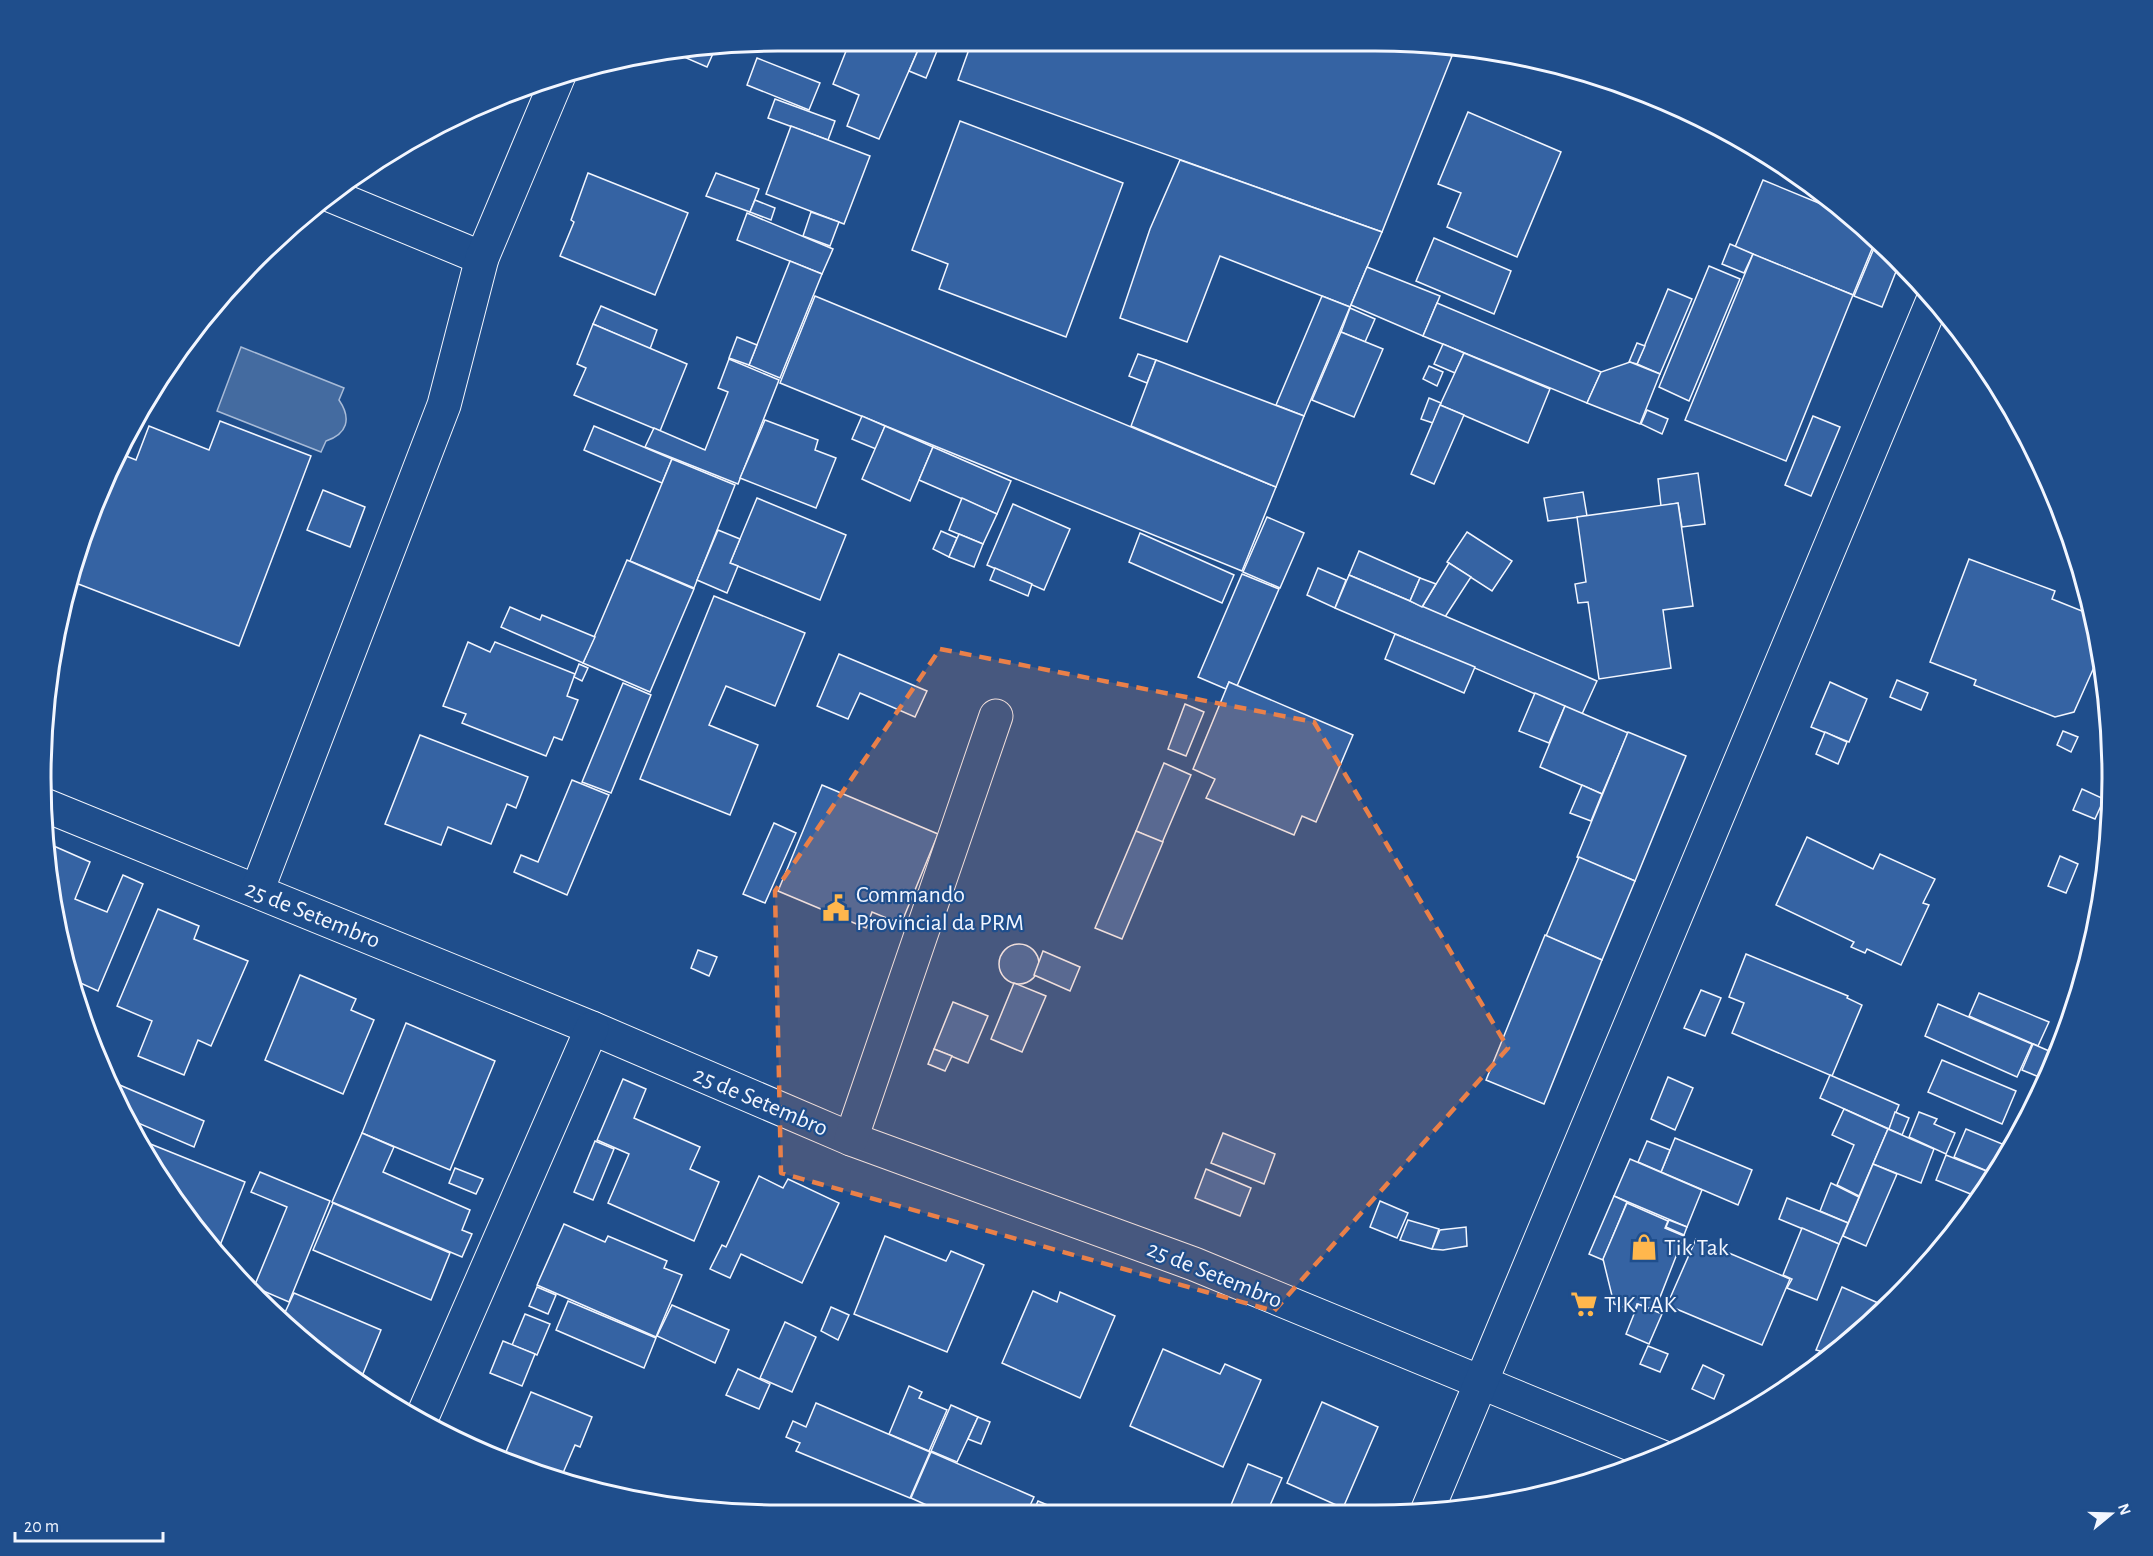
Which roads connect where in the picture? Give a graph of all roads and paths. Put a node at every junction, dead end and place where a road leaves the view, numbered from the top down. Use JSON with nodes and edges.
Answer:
{"nodes":[{"id":1,"x":554,"y":87,"type":"edge"},
{"id":2,"x":338,"y":199,"type":"edge"},
{"id":3,"x":482,"y":258,"type":"junction"},
{"id":4,"x":1930,"y":308,"type":"edge"},
{"id":5,"x":996,"y":716,"type":"dead end"},
{"id":6,"x":52,"y":808,"type":"edge"},
{"id":7,"x":257,"y":891,"type":"junction"},
{"id":8,"x":592,"y":1028,"type":"junction"},
{"id":9,"x":851,"y":1139,"type":"junction"},
{"id":10,"x":1481,"y":1382,"type":"junction"},
{"id":11,"x":424,"y":1413,"type":"edge"},
{"id":12,"x":1649,"y":1452,"type":"edge"},
{"id":13,"x":1431,"y":1502,"type":"edge"}],
"edges":[{"from":1,"to":3,"type":"street"},
{"from":2,"to":3,"type":"street"},
{"from":3,"to":7,"type":"street"},
{"from":4,"to":10,"type":"street"},
{"from":5,"to":9,"type":"street"},
{"from":6,"to":7,"type":"street","name":"25 de Setembro"},
{"from":7,"to":8,"type":"street","name":"25 de Setembro"},
{"from":8,"to":9,"type":"street","name":"25 de Setembro"},
{"from":8,"to":11,"type":"street"},
{"from":9,"to":10,"type":"street","name":"25 de Setembro"},
{"from":10,"to":12,"type":"street","name":"25 de Setembro"},
{"from":10,"to":13,"type":"street"}]}
